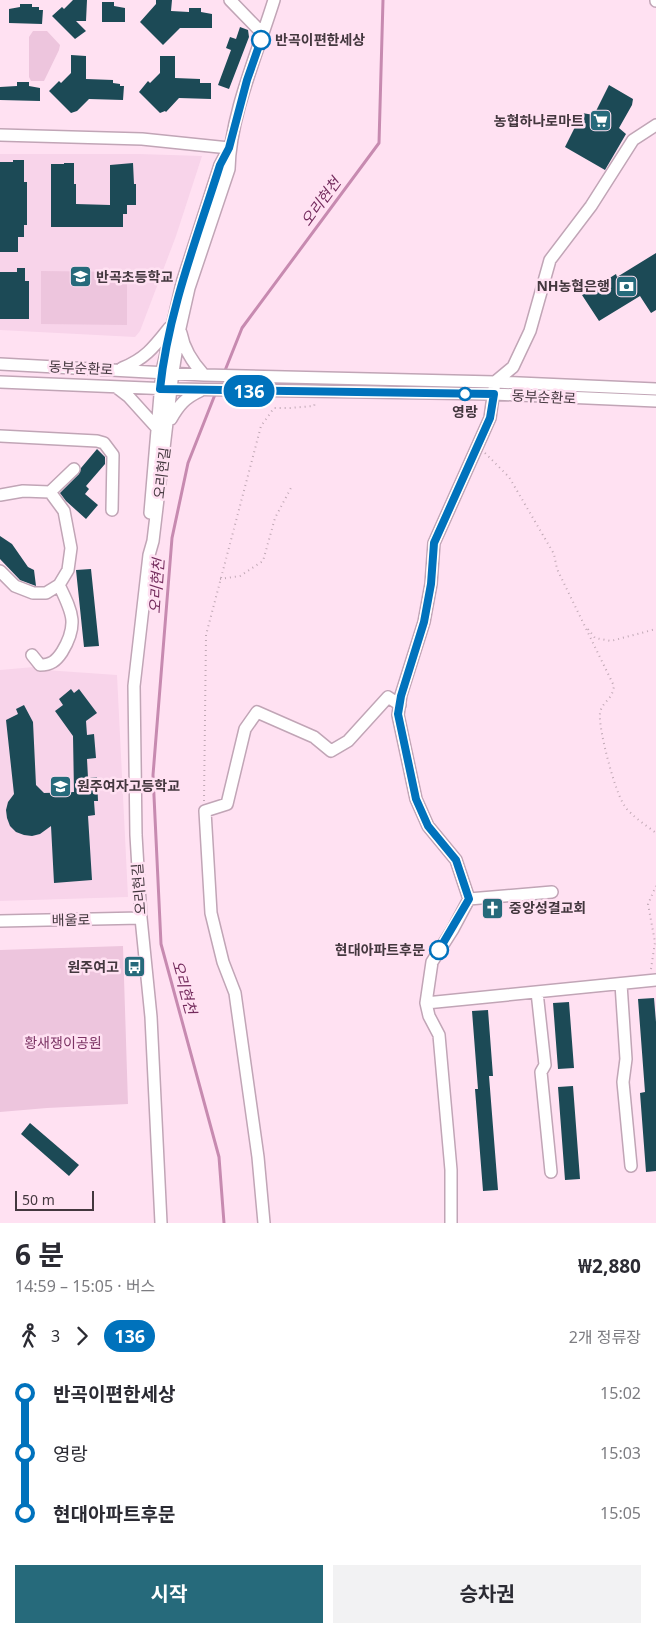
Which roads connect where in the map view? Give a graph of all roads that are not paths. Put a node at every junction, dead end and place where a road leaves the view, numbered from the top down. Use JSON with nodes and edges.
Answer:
{"nodes":[{"id":1,"x":230,"y":0,"type":"edge"},
{"id":2,"x":274,"y":0,"type":"edge"},
{"id":3,"x":264,"y":34,"type":"junction"},
{"id":4,"x":656,"y":125,"type":"edge"},
{"id":5,"x":0,"y":135,"type":"edge"},
{"id":6,"x":229,"y":148,"type":"junction"},
{"id":7,"x":176,"y":326,"type":"junction"},
{"id":8,"x":0,"y":364,"type":"edge"},
{"id":9,"x":117,"y":370,"type":"junction"},
{"id":10,"x":167,"y":372,"type":"junction"},
{"id":11,"x":204,"y":375,"type":"junction"},
{"id":12,"x":0,"y":382,"type":"edge"},
{"id":13,"x":495,"y":382,"type":"junction"},
{"id":14,"x":116,"y":387,"type":"junction"},
{"id":15,"x":166,"y":389,"type":"junction"},
{"id":16,"x":656,"y":389,"type":"edge"},
{"id":17,"x":203,"y":390,"type":"junction"},
{"id":18,"x":494,"y":394,"type":"junction"},
{"id":19,"x":656,"y":401,"type":"edge"},
{"id":20,"x":162,"y":427,"type":"junction"},
{"id":21,"x":0,"y":436,"type":"edge"},
{"id":22,"x":74,"y":469,"type":"dead end"},
{"id":23,"x":50,"y":492,"type":"junction"},
{"id":24,"x":0,"y":494,"type":"edge"},
{"id":25,"x":112,"y":510,"type":"dead end"},
{"id":26,"x":0,"y":572,"type":"edge"},
{"id":27,"x":60,"y":584,"type":"junction"},
{"id":28,"x":32,"y":655,"type":"dead end"},
{"id":29,"x":400,"y":705,"type":"junction"},
{"id":30,"x":552,"y":892,"type":"dead end"},
{"id":31,"x":469,"y":899,"type":"junction"},
{"id":32,"x":141,"y":918,"type":"junction"},
{"id":33,"x":0,"y":922,"type":"edge"},
{"id":34,"x":653,"y":980,"type":"edge"},
{"id":35,"x":621,"y":984,"type":"junction"},
{"id":36,"x":537,"y":992,"type":"junction"},
{"id":37,"x":426,"y":1003,"type":"junction"},
{"id":38,"x":631,"y":1166,"type":"dead end"},
{"id":39,"x":550,"y":1172,"type":"dead end"},
{"id":40,"x":160,"y":1223,"type":"edge"},
{"id":41,"x":264,"y":1223,"type":"edge"},
{"id":42,"x":451,"y":1223,"type":"edge"}],
"edges":[{"from":1,"to":3,"type":"street"},
{"from":2,"to":3,"type":"street"},
{"from":3,"to":6,"type":"street"},
{"from":4,"to":13,"type":"street"},
{"from":5,"to":6,"type":"street"},
{"from":6,"to":7,"type":"street"},
{"from":7,"to":9,"type":"street"},
{"from":7,"to":10,"type":"street"},
{"from":7,"to":11,"type":"street"},
{"from":8,"to":9,"type":"street","name":"동부순환로"},
{"from":9,"to":10,"type":"street","name":"동부순환로"},
{"from":10,"to":11,"type":"street","name":"동부순환로"},
{"from":10,"to":15,"type":"street","name":"오리현길"},
{"from":11,"to":13,"type":"street","name":"동부순환로"},
{"from":12,"to":14,"type":"street","name":"동부순환로"},
{"from":13,"to":16,"type":"street","name":"동부순환로"},
{"from":13,"to":18,"type":"street"},
{"from":14,"to":15,"type":"street","name":"동부순환로"},
{"from":14,"to":20,"type":"street"},
{"from":15,"to":17,"type":"street","name":"동부순환로"},
{"from":15,"to":20,"type":"street","name":"오리현길"},
{"from":17,"to":18,"type":"street","name":"동부순환로"},
{"from":17,"to":20,"type":"street"},
{"from":18,"to":19,"type":"street","name":"동부순환로"},
{"from":18,"to":29,"type":"street"},
{"from":20,"to":32,"type":"street","name":"오리현길"},
{"from":21,"to":25,"type":"street"},
{"from":22,"to":23,"type":"street"},
{"from":23,"to":24,"type":"street"},
{"from":23,"to":27,"type":"street"},
{"from":26,"to":27,"type":"street"},
{"from":27,"to":28,"type":"street"},
{"from":29,"to":31,"type":"street"},
{"from":29,"to":41,"type":"street"},
{"from":30,"to":31,"type":"street"},
{"from":31,"to":37,"type":"street"},
{"from":32,"to":33,"type":"street","name":"배울로"},
{"from":32,"to":40,"type":"street","name":"오리현길"},
{"from":34,"to":35,"type":"street"},
{"from":35,"to":36,"type":"street"},
{"from":35,"to":38,"type":"street"},
{"from":36,"to":37,"type":"street"},
{"from":36,"to":39,"type":"street"},
{"from":37,"to":42,"type":"street"}]}
